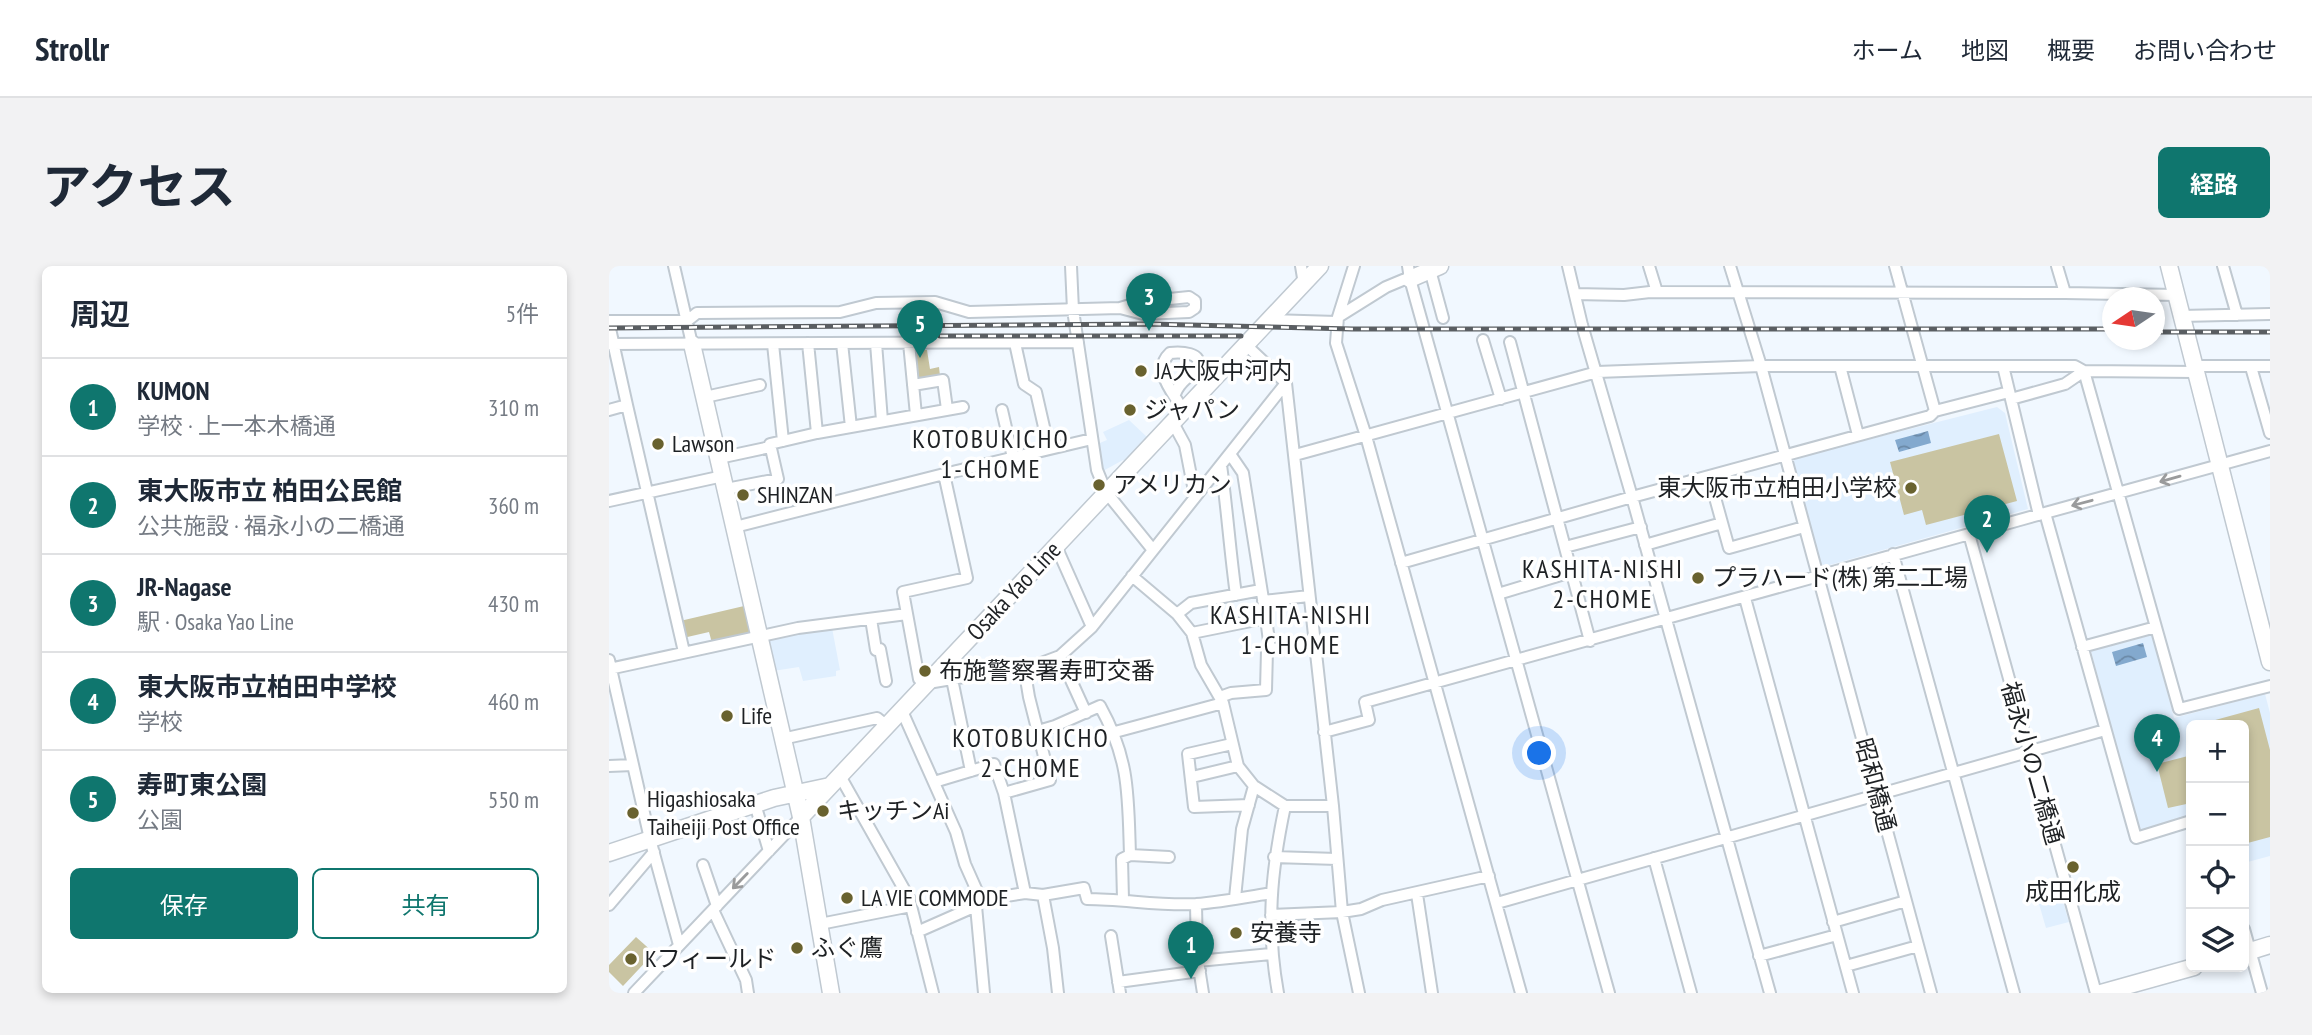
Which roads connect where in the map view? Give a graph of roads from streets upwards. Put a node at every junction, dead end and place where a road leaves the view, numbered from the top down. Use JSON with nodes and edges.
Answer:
{"nodes":[{"id":1,"x":674,"y":266,"type":"edge"},
{"id":2,"x":1071,"y":266,"type":"edge"},
{"id":3,"x":1301,"y":266,"type":"edge"},
{"id":4,"x":1320,"y":266,"type":"edge"},
{"id":5,"x":1354,"y":266,"type":"edge"},
{"id":6,"x":1568,"y":266,"type":"edge"},
{"id":7,"x":1650,"y":266,"type":"edge"},
{"id":8,"x":1730,"y":266,"type":"edge"},
{"id":9,"x":1895,"y":266,"type":"edge"},
{"id":10,"x":2057,"y":266,"type":"edge"},
{"id":11,"x":2169,"y":266,"type":"edge"},
{"id":12,"x":2223,"y":266,"type":"edge"},
{"id":13,"x":1435,"y":268,"type":"edge"},
{"id":14,"x":1409,"y":274,"type":"edge"},
{"id":15,"x":1304,"y":284,"type":"junction"},
{"id":16,"x":1657,"y":292,"type":"junction"},
{"id":17,"x":1902,"y":292,"type":"junction"},
{"id":18,"x":1739,"y":293,"type":"junction"},
{"id":19,"x":2064,"y":293,"type":"junction"},
{"id":20,"x":1575,"y":294,"type":"junction"},
{"id":21,"x":2177,"y":295,"type":"junction"},
{"id":22,"x":1120,"y":308,"type":"junction"},
{"id":23,"x":1073,"y":310,"type":"junction"},
{"id":24,"x":2270,"y":314,"type":"edge"},
{"id":25,"x":2237,"y":315,"type":"junction"},
{"id":26,"x":2181,"y":316,"type":"junction"},
{"id":27,"x":1443,"y":318,"type":"dead end"},
{"id":28,"x":1337,"y":319,"type":"junction"},
{"id":29,"x":1269,"y":320,"type":"junction"},
{"id":30,"x":687,"y":321,"type":"junction"},
{"id":31,"x":609,"y":322,"type":"edge"},
{"id":32,"x":1483,"y":340,"type":"dead end"},
{"id":33,"x":1078,"y":342,"type":"junction"},
{"id":34,"x":1510,"y":342,"type":"dead end"},
{"id":35,"x":808,"y":343,"type":"junction"},
{"id":36,"x":842,"y":343,"type":"junction"},
{"id":37,"x":876,"y":343,"type":"junction"},
{"id":38,"x":909,"y":343,"type":"junction"},
{"id":39,"x":1015,"y":343,"type":"junction"},
{"id":40,"x":612,"y":344,"type":"edge"},
{"id":41,"x":692,"y":344,"type":"junction"},
{"id":42,"x":773,"y":344,"type":"junction"},
{"id":43,"x":1245,"y":344,"type":"junction"},
{"id":44,"x":1761,"y":366,"type":"junction"},
{"id":45,"x":1840,"y":366,"type":"junction"},
{"id":46,"x":1922,"y":366,"type":"junction"},
{"id":47,"x":2003,"y":366,"type":"junction"},
{"id":48,"x":2270,"y":366,"type":"edge"},
{"id":49,"x":2251,"y":367,"type":"junction"},
{"id":50,"x":2195,"y":369,"type":"junction"},
{"id":51,"x":615,"y":371,"type":"edge"},
{"id":52,"x":2084,"y":371,"type":"junction"},
{"id":53,"x":1597,"y":372,"type":"junction"},
{"id":54,"x":1286,"y":383,"type":"junction"},
{"id":55,"x":760,"y":385,"type":"dead end"},
{"id":56,"x":913,"y":385,"type":"junction"},
{"id":57,"x":1524,"y":393,"type":"junction"},
{"id":58,"x":1175,"y":394,"type":"dead end"},
{"id":59,"x":2010,"y":395,"type":"junction"},
{"id":60,"x":705,"y":397,"type":"junction"},
{"id":61,"x":1501,"y":399,"type":"junction"},
{"id":62,"x":627,"y":405,"type":"junction"},
{"id":63,"x":963,"y":407,"type":"dead end"},
{"id":64,"x":947,"y":409,"type":"junction"},
{"id":65,"x":609,"y":410,"type":"edge"},
{"id":66,"x":1002,"y":410,"type":"dead end"},
{"id":67,"x":1935,"y":411,"type":"junction"},
{"id":68,"x":1448,"y":414,"type":"junction"},
{"id":69,"x":916,"y":415,"type":"junction"},
{"id":70,"x":1178,"y":416,"type":"junction"},
{"id":71,"x":883,"y":421,"type":"junction"},
{"id":72,"x":851,"y":427,"type":"junction"},
{"id":73,"x":817,"y":433,"type":"junction"},
{"id":74,"x":2270,"y":433,"type":"edge"},
{"id":75,"x":1366,"y":436,"type":"junction"},
{"id":76,"x":1858,"y":436,"type":"junction"},
{"id":77,"x":1091,"y":439,"type":"junction"},
{"id":78,"x":783,"y":441,"type":"junction"},
{"id":79,"x":770,"y":447,"type":"junction"},
{"id":80,"x":1049,"y":449,"type":"junction"},
{"id":81,"x":2270,"y":451,"type":"edge"},
{"id":82,"x":1230,"y":454,"type":"junction"},
{"id":83,"x":1294,"y":455,"type":"junction"},
{"id":84,"x":1784,"y":455,"type":"junction"},
{"id":85,"x":1013,"y":457,"type":"junction"},
{"id":86,"x":719,"y":458,"type":"junction"},
{"id":87,"x":1221,"y":465,"type":"junction"},
{"id":88,"x":2220,"y":465,"type":"junction"},
{"id":89,"x":944,"y":474,"type":"junction"},
{"id":90,"x":1709,"y":476,"type":"junction"},
{"id":91,"x":725,"y":482,"type":"junction"},
{"id":92,"x":1106,"y":492,"type":"junction"},
{"id":93,"x":1199,"y":492,"type":"junction"},
{"id":94,"x":647,"y":493,"type":"junction"},
{"id":95,"x":2120,"y":493,"type":"junction"},
{"id":96,"x":1632,"y":496,"type":"junction"},
{"id":97,"x":609,"y":501,"type":"edge"},
{"id":98,"x":2042,"y":514,"type":"junction"},
{"id":99,"x":1558,"y":518,"type":"junction"},
{"id":100,"x":1722,"y":523,"type":"junction"},
{"id":101,"x":735,"y":527,"type":"junction"},
{"id":102,"x":1641,"y":527,"type":"junction"},
{"id":103,"x":1804,"y":527,"type":"junction"},
{"id":104,"x":1969,"y":534,"type":"junction"},
{"id":105,"x":1482,"y":540,"type":"junction"},
{"id":106,"x":1645,"y":545,"type":"junction"},
{"id":107,"x":1056,"y":546,"type":"junction"},
{"id":108,"x":1565,"y":547,"type":"junction"},
{"id":109,"x":1153,"y":550,"type":"junction"},
{"id":110,"x":1893,"y":554,"type":"junction"},
{"id":111,"x":1401,"y":564,"type":"junction"},
{"id":112,"x":1571,"y":572,"type":"junction"},
{"id":113,"x":1132,"y":576,"type":"junction"},
{"id":114,"x":1818,"y":577,"type":"junction"},
{"id":115,"x":1497,"y":594,"type":"junction"},
{"id":116,"x":1236,"y":595,"type":"junction"},
{"id":117,"x":1262,"y":596,"type":"junction"},
{"id":118,"x":1309,"y":596,"type":"junction"},
{"id":119,"x":1745,"y":598,"type":"junction"},
{"id":120,"x":907,"y":614,"type":"junction"},
{"id":121,"x":1177,"y":614,"type":"junction"},
{"id":122,"x":1266,"y":618,"type":"junction"},
{"id":123,"x":871,"y":619,"type":"junction"},
{"id":124,"x":1666,"y":620,"type":"junction"},
{"id":125,"x":1092,"y":627,"type":"junction"},
{"id":126,"x":2156,"y":627,"type":"junction"},
{"id":127,"x":1192,"y":633,"type":"junction"},
{"id":128,"x":758,"y":635,"type":"junction"},
{"id":129,"x":1590,"y":641,"type":"junction"},
{"id":130,"x":1315,"y":643,"type":"junction"},
{"id":131,"x":2082,"y":647,"type":"junction"},
{"id":132,"x":1270,"y":649,"type":"junction"},
{"id":133,"x":684,"y":652,"type":"junction"},
{"id":134,"x":1060,"y":656,"type":"junction"},
{"id":135,"x":1517,"y":661,"type":"junction"},
{"id":136,"x":2270,"y":662,"type":"edge"},
{"id":137,"x":610,"y":665,"type":"edge"},
{"id":138,"x":1024,"y":667,"type":"junction"},
{"id":139,"x":952,"y":678,"type":"junction"},
{"id":140,"x":887,"y":681,"type":"dead end"},
{"id":141,"x":928,"y":682,"type":"junction"},
{"id":142,"x":1434,"y":684,"type":"junction"},
{"id":143,"x":2270,"y":686,"type":"edge"},
{"id":144,"x":1221,"y":700,"type":"junction"},
{"id":145,"x":902,"y":711,"type":"junction"},
{"id":146,"x":1086,"y":713,"type":"junction"},
{"id":147,"x":887,"y":726,"type":"junction"},
{"id":148,"x":2105,"y":730,"type":"junction"},
{"id":149,"x":1038,"y":731,"type":"junction"},
{"id":150,"x":1115,"y":732,"type":"junction"},
{"id":151,"x":1324,"y":732,"type":"junction"},
{"id":152,"x":782,"y":739,"type":"junction"},
{"id":153,"x":1232,"y":744,"type":"junction"},
{"id":154,"x":2029,"y":751,"type":"junction"},
{"id":155,"x":633,"y":765,"type":"junction"},
{"id":156,"x":609,"y":766,"type":"edge"},
{"id":157,"x":1238,"y":766,"type":"junction"},
{"id":158,"x":971,"y":771,"type":"junction"},
{"id":159,"x":1954,"y":773,"type":"junction"},
{"id":160,"x":1192,"y":777,"type":"junction"},
{"id":161,"x":835,"y":781,"type":"junction"},
{"id":162,"x":934,"y":782,"type":"junction"},
{"id":163,"x":1254,"y":786,"type":"junction"},
{"id":164,"x":1004,"y":793,"type":"junction"},
{"id":165,"x":795,"y":794,"type":"junction"},
{"id":166,"x":1877,"y":795,"type":"junction"},
{"id":167,"x":755,"y":804,"type":"junction"},
{"id":168,"x":1249,"y":805,"type":"junction"},
{"id":169,"x":1286,"y":806,"type":"junction"},
{"id":170,"x":1333,"y":806,"type":"junction"},
{"id":171,"x":1804,"y":816,"type":"junction"},
{"id":172,"x":801,"y":817,"type":"junction"},
{"id":173,"x":2186,"y":823,"type":"edge"},
{"id":174,"x":1726,"y":837,"type":"junction"},
{"id":175,"x":652,"y":846,"type":"junction"},
{"id":176,"x":769,"y":850,"type":"junction"},
{"id":177,"x":609,"y":853,"type":"edge"},
{"id":178,"x":1130,"y":855,"type":"junction"},
{"id":179,"x":1168,"y":857,"type":"dead end"},
{"id":180,"x":1274,"y":857,"type":"junction"},
{"id":181,"x":1654,"y":858,"type":"junction"},
{"id":182,"x":1338,"y":859,"type":"junction"},
{"id":183,"x":703,"y":865,"type":"dead end"},
{"id":184,"x":1489,"y":876,"type":"junction"},
{"id":185,"x":1578,"y":880,"type":"junction"},
{"id":186,"x":1025,"y":893,"type":"junction"},
{"id":187,"x":1272,"y":893,"type":"junction"},
{"id":188,"x":1417,"y":894,"type":"junction"},
{"id":189,"x":1043,"y":895,"type":"junction"},
{"id":190,"x":1235,"y":898,"type":"junction"},
{"id":191,"x":1123,"y":899,"type":"junction"},
{"id":192,"x":1906,"y":901,"type":"junction"},
{"id":193,"x":609,"y":903,"type":"edge"},
{"id":194,"x":978,"y":903,"type":"junction"},
{"id":195,"x":1497,"y":903,"type":"junction"},
{"id":196,"x":1196,"y":904,"type":"junction"},
{"id":197,"x":911,"y":906,"type":"junction"},
{"id":198,"x":715,"y":908,"type":"junction"},
{"id":199,"x":1342,"y":912,"type":"junction"},
{"id":200,"x":1271,"y":915,"type":"junction"},
{"id":201,"x":1833,"y":922,"type":"junction"},
{"id":202,"x":820,"y":924,"type":"junction"},
{"id":203,"x":918,"y":932,"type":"junction"},
{"id":204,"x":1837,"y":935,"type":"junction"},
{"id":205,"x":1111,"y":936,"type":"dead end"},
{"id":206,"x":679,"y":944,"type":"junction"},
{"id":207,"x":2270,"y":945,"type":"edge"},
{"id":208,"x":1918,"y":946,"type":"junction"},
{"id":209,"x":2249,"y":951,"type":"edge"},
{"id":210,"x":1271,"y":954,"type":"junction"},
{"id":211,"x":1759,"y":956,"type":"junction"},
{"id":212,"x":2249,"y":957,"type":"edge"},
{"id":213,"x":1199,"y":966,"type":"junction"},
{"id":214,"x":1846,"y":966,"type":"junction"},
{"id":215,"x":2186,"y":969,"type":"edge"},
{"id":216,"x":1119,"y":987,"type":"edge"},
{"id":217,"x":634,"y":993,"type":"edge"},
{"id":218,"x":748,"y":993,"type":"edge"},
{"id":219,"x":831,"y":993,"type":"edge"},
{"id":220,"x":933,"y":993,"type":"edge"},
{"id":221,"x":984,"y":993,"type":"edge"},
{"id":222,"x":1058,"y":993,"type":"edge"},
{"id":223,"x":1203,"y":993,"type":"edge"},
{"id":224,"x":1278,"y":993,"type":"edge"},
{"id":225,"x":1359,"y":993,"type":"edge"},
{"id":226,"x":1432,"y":993,"type":"edge"},
{"id":227,"x":1521,"y":993,"type":"edge"},
{"id":228,"x":1609,"y":993,"type":"edge"},
{"id":229,"x":1691,"y":993,"type":"edge"},
{"id":230,"x":1770,"y":993,"type":"edge"},
{"id":231,"x":1853,"y":993,"type":"edge"},
{"id":232,"x":1931,"y":993,"type":"edge"},
{"id":233,"x":2014,"y":993,"type":"edge"},
{"id":234,"x":2099,"y":993,"type":"edge"},
{"id":235,"x":2262,"y":993,"type":"edge"}],
"edges":[{"from":1,"to":30,"type":"street"},
{"from":2,"to":23,"type":"street"},
{"from":3,"to":15,"type":"street"},
{"from":4,"to":15,"type":"street","name":"Osaka Yao Line"},
{"from":5,"to":28,"type":"street"},
{"from":6,"to":20,"type":"street"},
{"from":7,"to":16,"type":"street"},
{"from":8,"to":18,"type":"street","name":"昭和橋通"},
{"from":9,"to":17,"type":"street"},
{"from":10,"to":19,"type":"street"},
{"from":11,"to":21,"type":"street"},
{"from":12,"to":25,"type":"street"},
{"from":13,"to":14,"type":"street"},
{"from":13,"to":27,"type":"street"},
{"from":14,"to":28,"type":"street"},
{"from":14,"to":68,"type":"street"},
{"from":15,"to":29,"type":"street","name":"Osaka Yao Line"},
{"from":16,"to":18,"type":"street"},
{"from":16,"to":20,"type":"street"},
{"from":17,"to":18,"type":"street"},
{"from":17,"to":19,"type":"street"},
{"from":17,"to":46,"type":"street"},
{"from":18,"to":44,"type":"street","name":"昭和橋通"},
{"from":19,"to":21,"type":"street"},
{"from":20,"to":53,"type":"street"},
{"from":21,"to":26,"type":"street"},
{"from":22,"to":22,"type":"street"},
{"from":22,"to":23,"type":"street"},
{"from":23,"to":30,"type":"street"},
{"from":23,"to":33,"type":"street"},
{"from":24,"to":25,"type":"street"},
{"from":25,"to":26,"type":"street"},
{"from":26,"to":50,"type":"street"},
{"from":28,"to":29,"type":"street"},
{"from":28,"to":75,"type":"street"},
{"from":29,"to":43,"type":"street","name":"Osaka Yao Line"},
{"from":30,"to":31,"type":"street"},
{"from":30,"to":41,"type":"street"},
{"from":31,"to":40,"type":"street"},
{"from":32,"to":61,"type":"street"},
{"from":33,"to":39,"type":"street"},
{"from":33,"to":77,"type":"street"},
{"from":34,"to":57,"type":"street"},
{"from":35,"to":36,"type":"street"},
{"from":35,"to":42,"type":"street"},
{"from":35,"to":73,"type":"street"},
{"from":36,"to":37,"type":"street"},
{"from":36,"to":72,"type":"street"},
{"from":37,"to":38,"type":"street"},
{"from":37,"to":71,"type":"street"},
{"from":38,"to":39,"type":"street"},
{"from":38,"to":56,"type":"street"},
{"from":39,"to":80,"type":"street"},
{"from":40,"to":41,"type":"street"},
{"from":40,"to":51,"type":"street"},
{"from":41,"to":42,"type":"street"},
{"from":41,"to":60,"type":"street"},
{"from":42,"to":78,"type":"street"},
{"from":43,"to":54,"type":"street"},
{"from":43,"to":70,"type":"street","name":"Osaka Yao Line"},
{"from":44,"to":45,"type":"street"},
{"from":44,"to":53,"type":"street"},
{"from":44,"to":84,"type":"street","name":"昭和橋通"},
{"from":45,"to":46,"type":"street"},
{"from":45,"to":76,"type":"street"},
{"from":46,"to":47,"type":"street"},
{"from":46,"to":67,"type":"street"},
{"from":47,"to":52,"type":"street"},
{"from":47,"to":59,"type":"street"},
{"from":48,"to":49,"type":"street"},
{"from":49,"to":50,"type":"street"},
{"from":49,"to":74,"type":"street"},
{"from":50,"to":52,"type":"street"},
{"from":50,"to":88,"type":"street"},
{"from":51,"to":62,"type":"street"},
{"from":52,"to":59,"type":"street"},
{"from":52,"to":95,"type":"street"},
{"from":53,"to":57,"type":"street"},
{"from":53,"to":96,"type":"street"},
{"from":54,"to":82,"type":"street"},
{"from":54,"to":83,"type":"street"},
{"from":55,"to":60,"type":"street"},
{"from":56,"to":64,"type":"street"},
{"from":56,"to":69,"type":"street"},
{"from":57,"to":61,"type":"street"},
{"from":57,"to":99,"type":"street"},
{"from":58,"to":70,"type":"street"},
{"from":59,"to":67,"type":"street"},
{"from":59,"to":98,"type":"street"},
{"from":60,"to":86,"type":"street"},
{"from":61,"to":68,"type":"street"},
{"from":62,"to":65,"type":"street"},
{"from":62,"to":94,"type":"street"},
{"from":63,"to":64,"type":"street"},
{"from":64,"to":69,"type":"street"},
{"from":66,"to":85,"type":"street"},
{"from":67,"to":76,"type":"street"},
{"from":68,"to":75,"type":"street"},
{"from":68,"to":105,"type":"street"},
{"from":69,"to":71,"type":"street"},
{"from":70,"to":92,"type":"street","name":"Osaka Yao Line"},
{"from":70,"to":93,"type":"street"},
{"from":71,"to":72,"type":"street"},
{"from":72,"to":73,"type":"street"},
{"from":73,"to":78,"type":"street"},
{"from":75,"to":83,"type":"street"},
{"from":75,"to":111,"type":"street"},
{"from":76,"to":84,"type":"street"},
{"from":77,"to":80,"type":"street"},
{"from":77,"to":92,"type":"street"},
{"from":78,"to":79,"type":"street"},
{"from":79,"to":86,"type":"street"},
{"from":79,"to":91,"type":"street"},
{"from":80,"to":85,"type":"street"},
{"from":81,"to":88,"type":"street"},
{"from":82,"to":87,"type":"street"},
{"from":82,"to":117,"type":"street"},
{"from":83,"to":118,"type":"street"},
{"from":84,"to":90,"type":"street"},
{"from":84,"to":103,"type":"street","name":"昭和橋通"},
{"from":85,"to":89,"type":"street"},
{"from":86,"to":91,"type":"street"},
{"from":87,"to":93,"type":"street"},
{"from":87,"to":116,"type":"street"},
{"from":88,"to":95,"type":"street","one_way":true},
{"from":88,"to":136,"type":"street"},
{"from":89,"to":101,"type":"street"},
{"from":89,"to":120,"type":"street"},
{"from":90,"to":96,"type":"street"},
{"from":90,"to":100,"type":"street"},
{"from":91,"to":94,"type":"street"},
{"from":91,"to":101,"type":"street"},
{"from":92,"to":107,"type":"street","name":"Osaka Yao Line"},
{"from":92,"to":109,"type":"street"},
{"from":93,"to":109,"type":"street"},
{"from":94,"to":97,"type":"street"},
{"from":94,"to":133,"type":"street"},
{"from":95,"to":98,"type":"street","one_way":true},
{"from":95,"to":126,"type":"street"},
{"from":96,"to":99,"type":"street"},
{"from":96,"to":102,"type":"street"},
{"from":98,"to":104,"type":"street"},
{"from":98,"to":131,"type":"street"},
{"from":99,"to":105,"type":"street"},
{"from":99,"to":108,"type":"street"},
{"from":100,"to":103,"type":"street"},
{"from":100,"to":106,"type":"street"},
{"from":101,"to":128,"type":"street"},
{"from":102,"to":106,"type":"street"},
{"from":102,"to":108,"type":"street"},
{"from":103,"to":114,"type":"street","name":"昭和橋通"},
{"from":104,"to":110,"type":"street"},
{"from":104,"to":154,"type":"street","name":"福永小の二橋通"},
{"from":105,"to":111,"type":"street"},
{"from":105,"to":115,"type":"street"},
{"from":106,"to":124,"type":"street"},
{"from":107,"to":125,"type":"street"},
{"from":107,"to":141,"type":"street","name":"Osaka Yao Line"},
{"from":108,"to":112,"type":"street"},
{"from":109,"to":113,"type":"street"},
{"from":110,"to":114,"type":"street"},
{"from":110,"to":159,"type":"street"},
{"from":111,"to":142,"type":"street"},
{"from":112,"to":115,"type":"street"},
{"from":112,"to":129,"type":"street"},
{"from":113,"to":121,"type":"street"},
{"from":113,"to":125,"type":"street"},
{"from":114,"to":119,"type":"street"},
{"from":114,"to":166,"type":"street","name":"昭和橋通"},
{"from":115,"to":135,"type":"street"},
{"from":116,"to":117,"type":"street"},
{"from":116,"to":121,"type":"street"},
{"from":117,"to":118,"type":"street"},
{"from":117,"to":122,"type":"street"},
{"from":118,"to":130,"type":"street"},
{"from":119,"to":124,"type":"street"},
{"from":119,"to":171,"type":"street"},
{"from":120,"to":123,"type":"street"},
{"from":120,"to":141,"type":"street"},
{"from":121,"to":127,"type":"street"},
{"from":122,"to":127,"type":"street"},
{"from":122,"to":132,"type":"street"},
{"from":123,"to":128,"type":"street"},
{"from":123,"to":140,"type":"street"},
{"from":124,"to":129,"type":"street"},
{"from":124,"to":174,"type":"street"},
{"from":125,"to":134,"type":"street"},
{"from":126,"to":131,"type":"street"},
{"from":126,"to":143,"type":"street"},
{"from":127,"to":144,"type":"street"},
{"from":128,"to":133,"type":"street"},
{"from":128,"to":152,"type":"street"},
{"from":129,"to":135,"type":"street"},
{"from":130,"to":132,"type":"street"},
{"from":130,"to":151,"type":"street"},
{"from":131,"to":148,"type":"street"},
{"from":132,"to":144,"type":"street"},
{"from":133,"to":137,"type":"street"},
{"from":134,"to":138,"type":"street"},
{"from":134,"to":146,"type":"street"},
{"from":135,"to":142,"type":"street"},
{"from":135,"to":185,"type":"street"},
{"from":137,"to":155,"type":"street"},
{"from":138,"to":139,"type":"street"},
{"from":138,"to":149,"type":"street"},
{"from":139,"to":141,"type":"street"},
{"from":139,"to":158,"type":"street"},
{"from":141,"to":145,"type":"street","name":"Osaka Yao Line"},
{"from":142,"to":151,"type":"street"},
{"from":142,"to":184,"type":"street"},
{"from":144,"to":150,"type":"street"},
{"from":144,"to":153,"type":"street"},
{"from":145,"to":147,"type":"street","name":"Osaka Yao Line"},
{"from":145,"to":162,"type":"street"},
{"from":146,"to":149,"type":"street"},
{"from":146,"to":150,"type":"street"},
{"from":147,"to":152,"type":"street"},
{"from":147,"to":161,"type":"street","name":"Osaka Yao Line"},
{"from":148,"to":154,"type":"street"},
{"from":148,"to":173,"type":"street"},
{"from":149,"to":164,"type":"street"},
{"from":150,"to":178,"type":"street"},
{"from":151,"to":170,"type":"street"},
{"from":152,"to":165,"type":"street"},
{"from":153,"to":157,"type":"street"},
{"from":153,"to":160,"type":"street"},
{"from":154,"to":159,"type":"street"},
{"from":154,"to":234,"type":"street","name":"福永小の二橋通"},
{"from":155,"to":156,"type":"street"},
{"from":155,"to":175,"type":"street"},
{"from":157,"to":160,"type":"street"},
{"from":157,"to":163,"type":"street"},
{"from":158,"to":162,"type":"street"},
{"from":158,"to":164,"type":"street"},
{"from":159,"to":166,"type":"street"},
{"from":159,"to":233,"type":"street"},
{"from":160,"to":168,"type":"street"},
{"from":161,"to":165,"type":"street"},
{"from":161,"to":172,"type":"street","name":"Osaka Yao Line"},
{"from":161,"to":197,"type":"street"},
{"from":162,"to":194,"type":"street"},
{"from":163,"to":168,"type":"street"},
{"from":163,"to":169,"type":"street"},
{"from":164,"to":186,"type":"street"},
{"from":165,"to":167,"type":"street"},
{"from":165,"to":172,"type":"street"},
{"from":166,"to":171,"type":"street"},
{"from":166,"to":192,"type":"street","name":"昭和橋通"},
{"from":167,"to":175,"type":"street"},
{"from":167,"to":176,"type":"street"},
{"from":168,"to":190,"type":"street"},
{"from":169,"to":170,"type":"street"},
{"from":169,"to":180,"type":"street"},
{"from":170,"to":182,"type":"street"},
{"from":171,"to":174,"type":"street"},
{"from":171,"to":201,"type":"street"},
{"from":172,"to":176,"type":"street"},
{"from":172,"to":202,"type":"street"},
{"from":174,"to":181,"type":"street"},
{"from":174,"to":211,"type":"street"},
{"from":175,"to":177,"type":"street"},
{"from":175,"to":193,"type":"street"},
{"from":175,"to":206,"type":"street"},
{"from":176,"to":198,"type":"street","one_way":true},
{"from":178,"to":179,"type":"street"},
{"from":178,"to":191,"type":"street"},
{"from":180,"to":182,"type":"street"},
{"from":180,"to":187,"type":"street"},
{"from":181,"to":185,"type":"street"},
{"from":181,"to":229,"type":"street"},
{"from":182,"to":199,"type":"street"},
{"from":183,"to":198,"type":"street"},
{"from":184,"to":188,"type":"street"},
{"from":184,"to":195,"type":"street"},
{"from":185,"to":195,"type":"street"},
{"from":185,"to":228,"type":"street"},
{"from":186,"to":189,"type":"street"},
{"from":186,"to":194,"type":"street"},
{"from":187,"to":190,"type":"street"},
{"from":187,"to":200,"type":"street"},
{"from":188,"to":199,"type":"street"},
{"from":188,"to":226,"type":"street"},
{"from":189,"to":191,"type":"street"},
{"from":189,"to":222,"type":"street"},
{"from":190,"to":196,"type":"street"},
{"from":191,"to":196,"type":"street"},
{"from":192,"to":201,"type":"street"},
{"from":192,"to":208,"type":"street","name":"昭和橋通"},
{"from":194,"to":203,"type":"street"},
{"from":194,"to":221,"type":"street"},
{"from":195,"to":227,"type":"street"},
{"from":196,"to":213,"type":"street"},
{"from":197,"to":202,"type":"street"},
{"from":197,"to":203,"type":"street"},
{"from":198,"to":206,"type":"street"},
{"from":198,"to":218,"type":"street"},
{"from":199,"to":200,"type":"street"},
{"from":199,"to":225,"type":"street"},
{"from":200,"to":210,"type":"street"},
{"from":201,"to":204,"type":"street"},
{"from":202,"to":219,"type":"street"},
{"from":203,"to":220,"type":"street"},
{"from":204,"to":211,"type":"street"},
{"from":204,"to":214,"type":"street"},
{"from":205,"to":216,"type":"street"},
{"from":206,"to":217,"type":"street"},
{"from":207,"to":209,"type":"street"},
{"from":208,"to":214,"type":"street"},
{"from":208,"to":232,"type":"street","name":"昭和橋通"},
{"from":210,"to":213,"type":"street"},
{"from":210,"to":224,"type":"street"},
{"from":211,"to":230,"type":"street"},
{"from":212,"to":235,"type":"street"},
{"from":213,"to":216,"type":"street"},
{"from":213,"to":223,"type":"street"},
{"from":214,"to":231,"type":"street"},
{"from":215,"to":234,"type":"street"}]}
